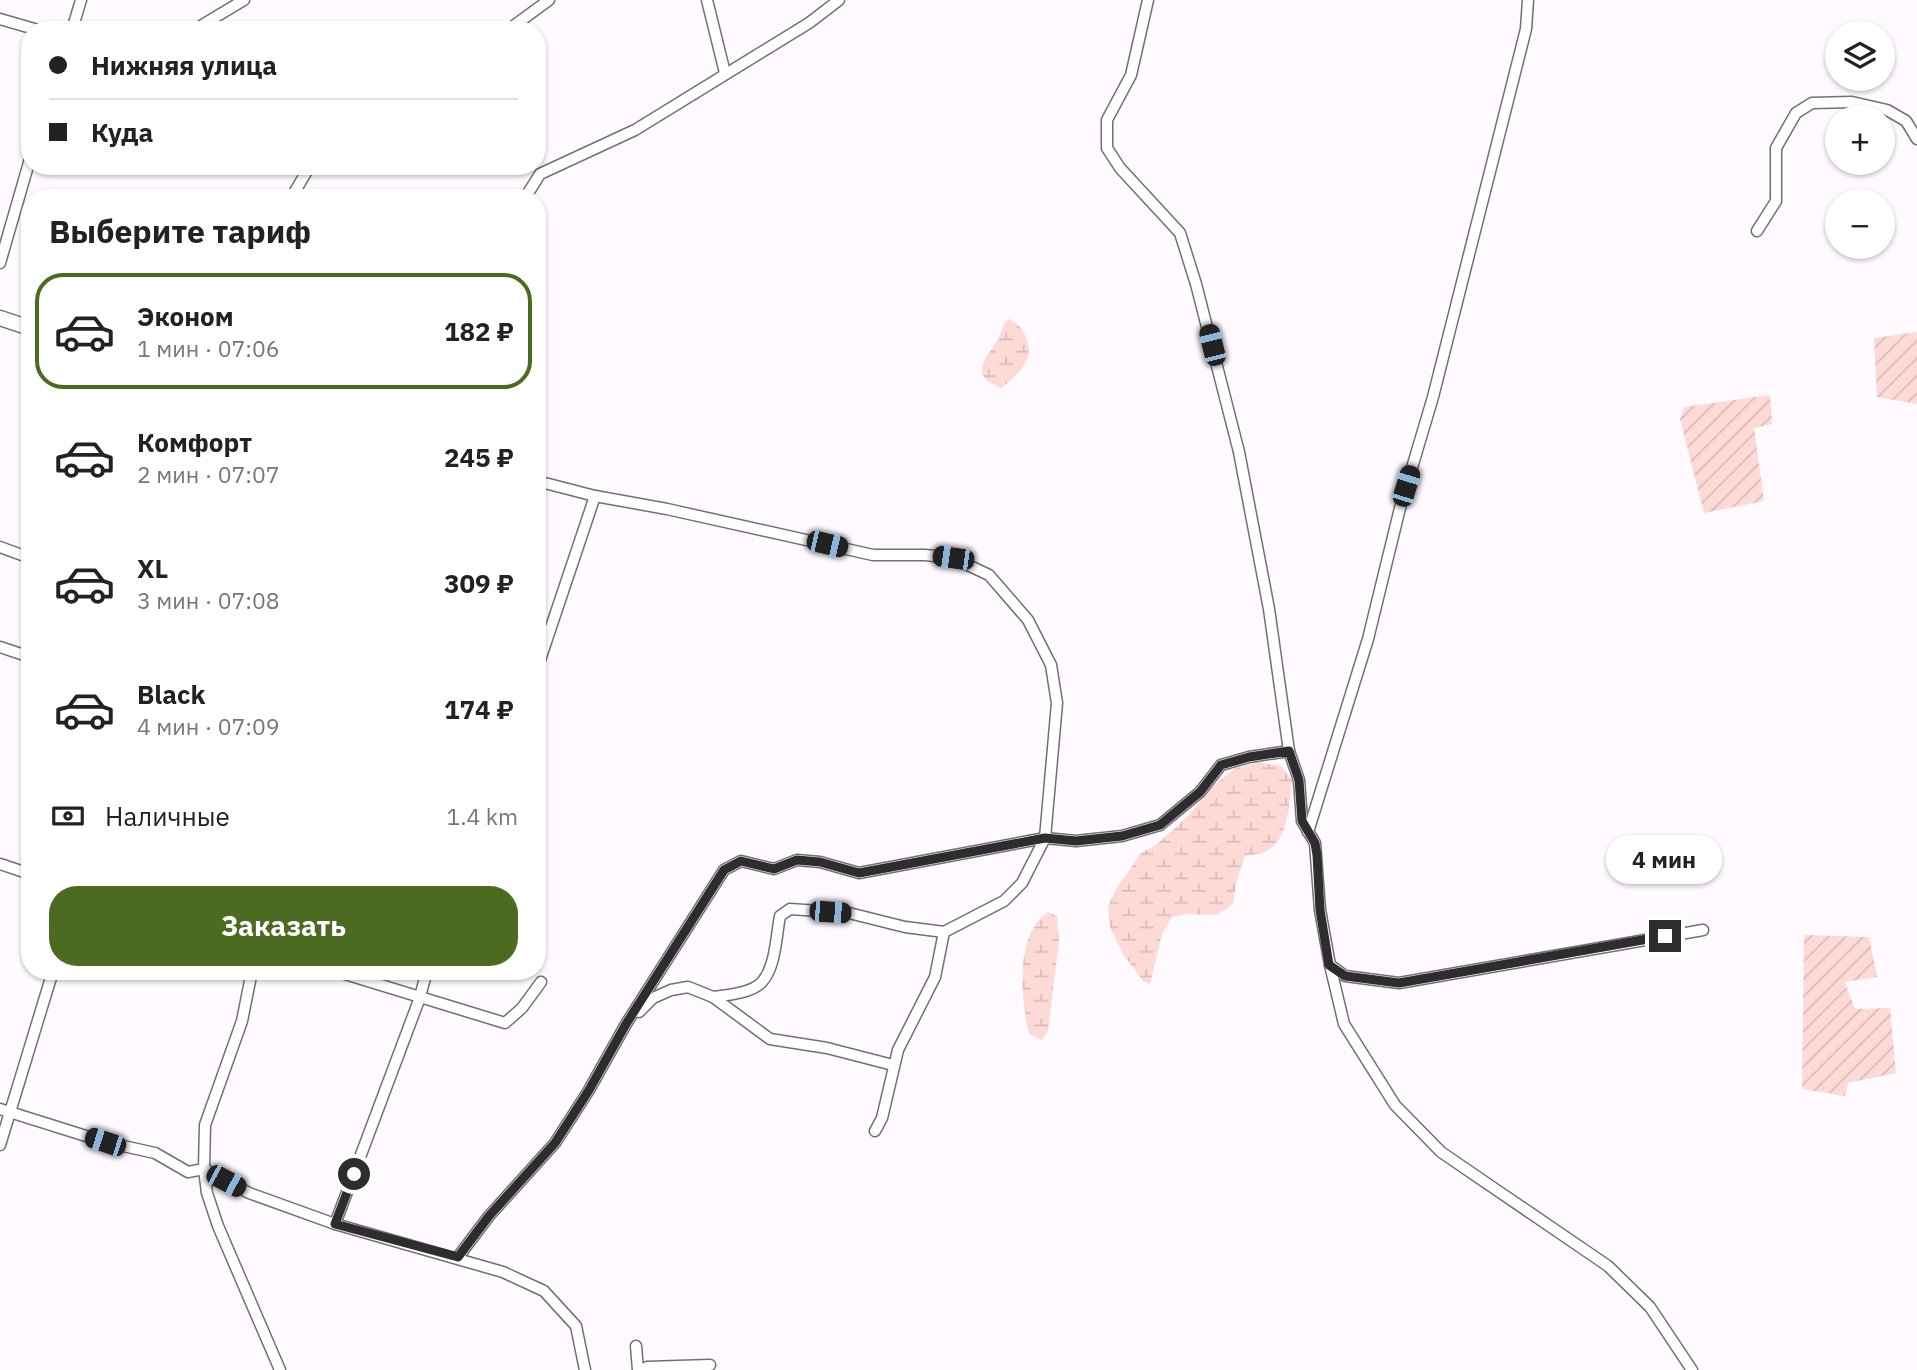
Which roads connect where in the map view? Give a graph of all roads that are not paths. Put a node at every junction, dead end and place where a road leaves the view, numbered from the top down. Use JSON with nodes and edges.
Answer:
{"nodes":[{"id":1,"x":81,"y":0,"type":"edge"},
{"id":2,"x":244,"y":0,"type":"edge"},
{"id":3,"x":549,"y":0,"type":"edge"},
{"id":4,"x":706,"y":0,"type":"edge"},
{"id":5,"x":839,"y":0,"type":"edge"},
{"id":6,"x":1148,"y":0,"type":"edge"},
{"id":7,"x":1528,"y":0,"type":"edge"},
{"id":8,"x":0,"y":19,"type":"edge"},
{"id":9,"x":75,"y":21,"type":"edge"},
{"id":10,"x":209,"y":21,"type":"edge"},
{"id":11,"x":520,"y":21,"type":"edge"},
{"id":12,"x":21,"y":25,"type":"edge"},
{"id":13,"x":725,"y":73,"type":"junction"},
{"id":14,"x":1917,"y":139,"type":"edge"},
{"id":15,"x":546,"y":171,"type":"edge"},
{"id":16,"x":304,"y":175,"type":"edge"},
{"id":17,"x":297,"y":186,"type":"junction"},
{"id":18,"x":296,"y":189,"type":"edge"},
{"id":19,"x":299,"y":189,"type":"edge"},
{"id":20,"x":21,"y":190,"type":"edge"},
{"id":21,"x":1757,"y":231,"type":"dead end"},
{"id":22,"x":0,"y":263,"type":"edge"},
{"id":23,"x":0,"y":318,"type":"edge"},
{"id":24,"x":21,"y":325,"type":"edge"},
{"id":25,"x":546,"y":483,"type":"edge"},
{"id":26,"x":595,"y":496,"type":"junction"},
{"id":27,"x":0,"y":547,"type":"edge"},
{"id":28,"x":21,"y":555,"type":"edge"},
{"id":29,"x":546,"y":642,"type":"edge"},
{"id":30,"x":0,"y":647,"type":"edge"},
{"id":31,"x":21,"y":654,"type":"edge"},
{"id":32,"x":1289,"y":751,"type":"junction"},
{"id":33,"x":1308,"y":832,"type":"junction"},
{"id":34,"x":1045,"y":838,"type":"junction"},
{"id":35,"x":0,"y":864,"type":"edge"},
{"id":36,"x":21,"y":871,"type":"edge"},
{"id":37,"x":1703,"y":930,"type":"dead end"},
{"id":38,"x":944,"y":932,"type":"junction"},
{"id":39,"x":1329,"y":965,"type":"junction"},
{"id":40,"x":50,"y":980,"type":"edge"},
{"id":41,"x":250,"y":980,"type":"edge"},
{"id":42,"x":355,"y":980,"type":"edge"},
{"id":43,"x":362,"y":980,"type":"edge"},
{"id":44,"x":424,"y":980,"type":"edge"},
{"id":45,"x":541,"y":982,"type":"dead end"},
{"id":46,"x":713,"y":997,"type":"junction"},
{"id":47,"x":418,"y":999,"type":"junction"},
{"id":48,"x":626,"y":1024,"type":"junction"},
{"id":49,"x":893,"y":1065,"type":"junction"},
{"id":50,"x":5,"y":1110,"type":"edge"},
{"id":51,"x":875,"y":1131,"type":"dead end"},
{"id":52,"x":0,"y":1144,"type":"edge"},
{"id":53,"x":204,"y":1169,"type":"junction"},
{"id":54,"x":335,"y":1224,"type":"junction"},
{"id":55,"x":458,"y":1257,"type":"junction"},
{"id":56,"x":636,"y":1346,"type":"dead end"},
{"id":57,"x":710,"y":1366,"type":"dead end"},
{"id":58,"x":280,"y":1370,"type":"edge"},
{"id":59,"x":585,"y":1370,"type":"edge"},
{"id":60,"x":640,"y":1370,"type":"edge"},
{"id":61,"x":1692,"y":1370,"type":"edge"}],
"edges":[{"from":1,"to":9,"type":"street"},
{"from":2,"to":10,"type":"street"},
{"from":3,"to":11,"type":"street"},
{"from":4,"to":13,"type":"street"},
{"from":5,"to":13,"type":"street"},
{"from":6,"to":32,"type":"street"},
{"from":7,"to":33,"type":"street"},
{"from":8,"to":12,"type":"street"},
{"from":13,"to":15,"type":"street"},
{"from":14,"to":21,"type":"street"},
{"from":16,"to":17,"type":"street"},
{"from":17,"to":18,"type":"street"},
{"from":17,"to":19,"type":"street"},
{"from":20,"to":22,"type":"street"},
{"from":23,"to":24,"type":"street"},
{"from":25,"to":26,"type":"street"},
{"from":26,"to":29,"type":"street"},
{"from":26,"to":34,"type":"street"},
{"from":27,"to":28,"type":"street"},
{"from":30,"to":31,"type":"street"},
{"from":32,"to":33,"type":"street"},
{"from":32,"to":34,"type":"street"},
{"from":33,"to":39,"type":"street"},
{"from":34,"to":38,"type":"street"},
{"from":34,"to":48,"type":"street"},
{"from":35,"to":36,"type":"street"},
{"from":37,"to":39,"type":"street"},
{"from":38,"to":46,"type":"street"},
{"from":38,"to":49,"type":"street"},
{"from":39,"to":61,"type":"street"},
{"from":40,"to":50,"type":"street"},
{"from":41,"to":53,"type":"street"},
{"from":42,"to":47,"type":"street"},
{"from":43,"to":47,"type":"street"},
{"from":44,"to":47,"type":"street"},
{"from":45,"to":47,"type":"street"},
{"from":46,"to":48,"type":"street"},
{"from":46,"to":49,"type":"street"},
{"from":47,"to":54,"type":"street"},
{"from":48,"to":55,"type":"street"},
{"from":49,"to":51,"type":"street"},
{"from":50,"to":52,"type":"street"},
{"from":50,"to":53,"type":"street"},
{"from":53,"to":54,"type":"street"},
{"from":53,"to":58,"type":"street"},
{"from":54,"to":55,"type":"street"},
{"from":55,"to":59,"type":"street"},
{"from":56,"to":60,"type":"street"},
{"from":57,"to":60,"type":"street"}]}
